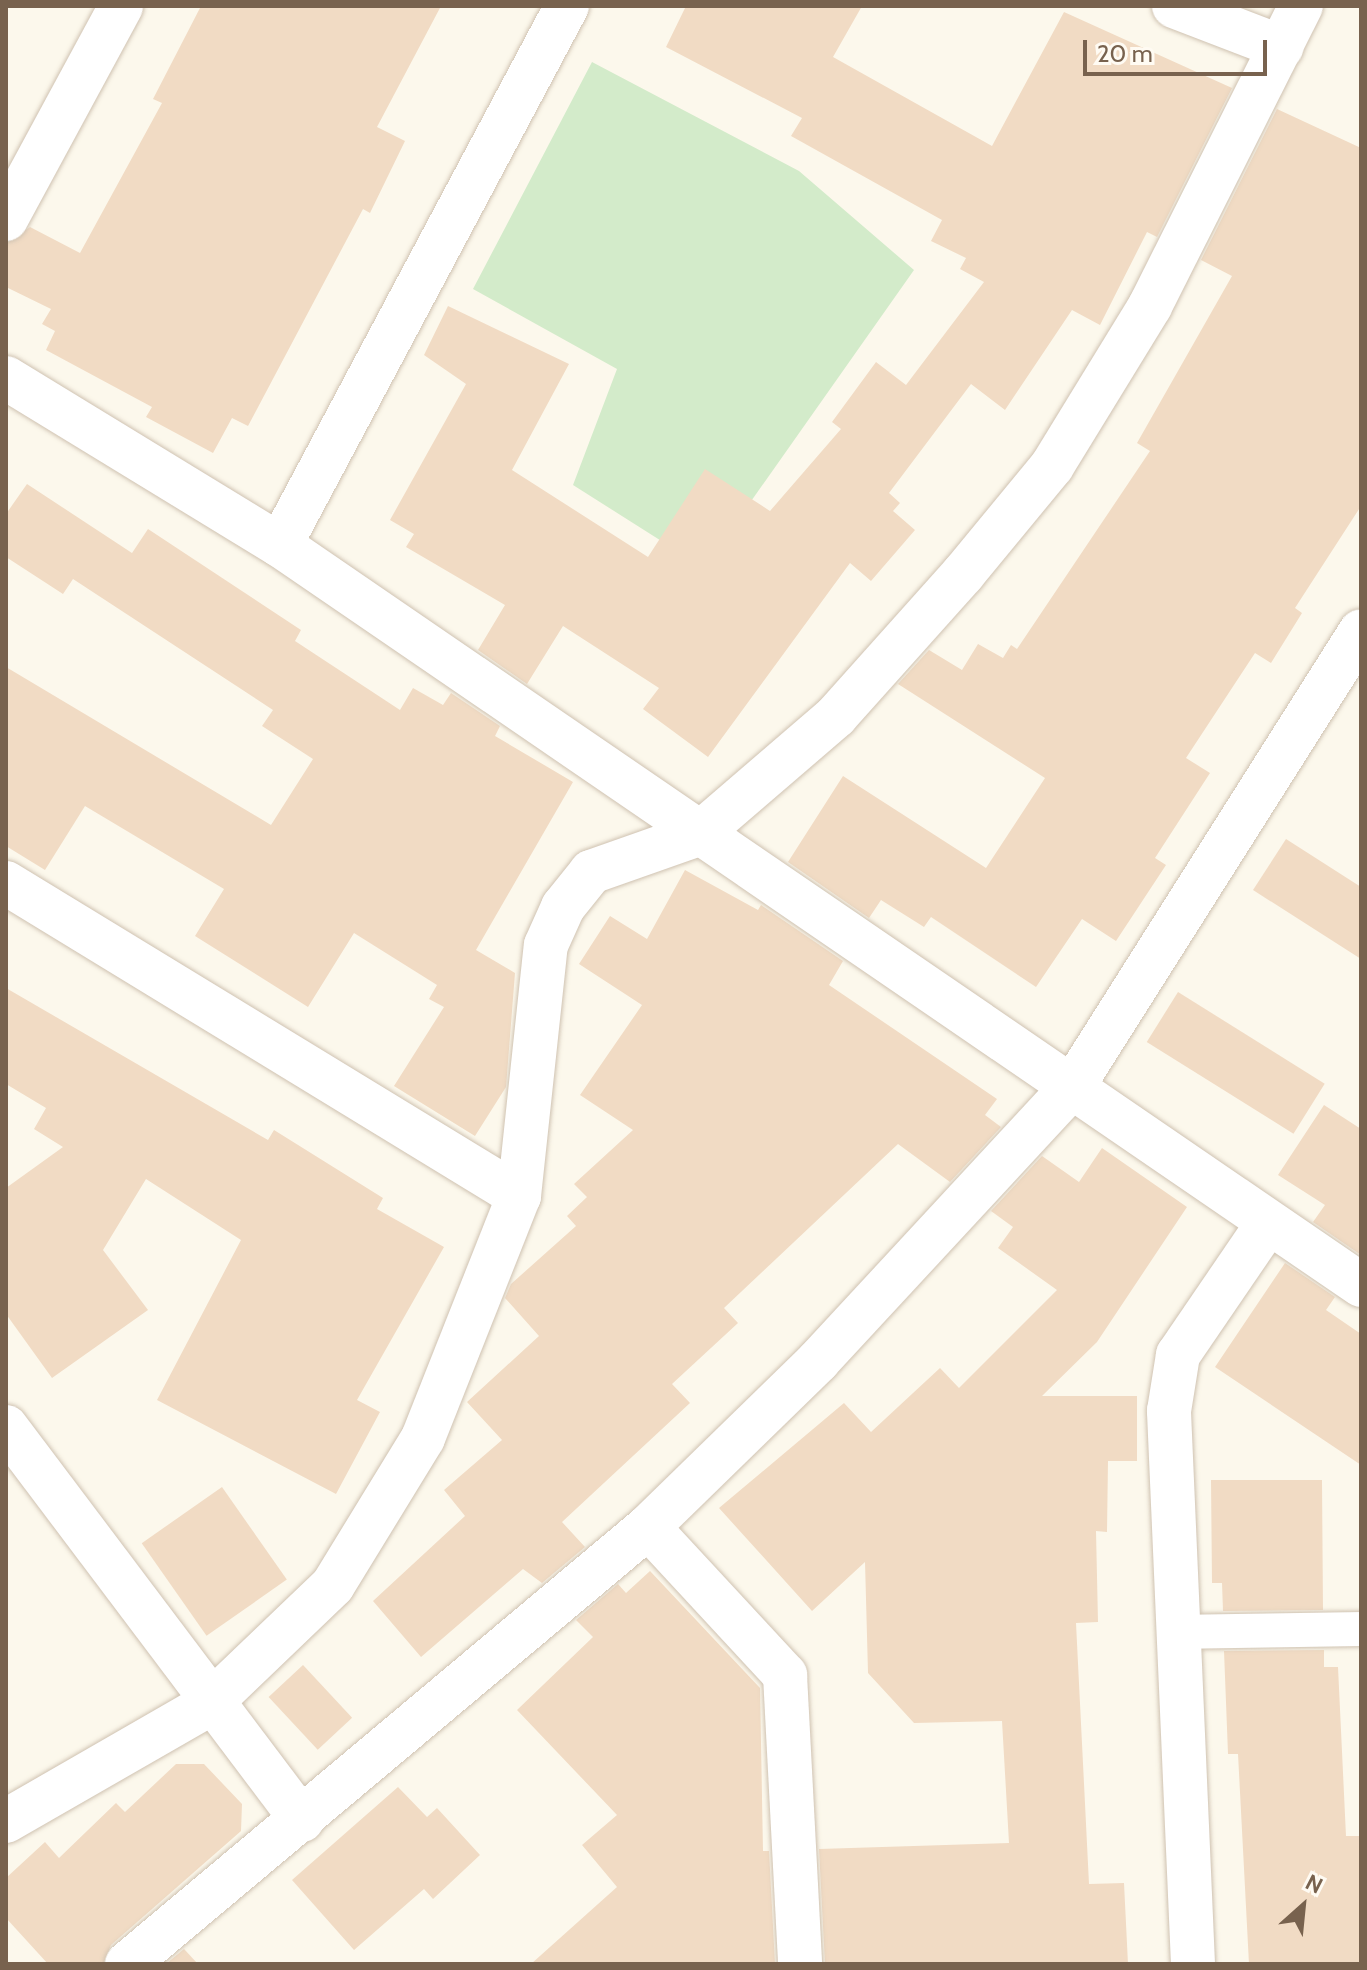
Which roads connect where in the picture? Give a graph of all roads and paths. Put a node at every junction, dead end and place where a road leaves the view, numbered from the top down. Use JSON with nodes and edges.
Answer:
{"nodes":[{"id":1,"x":121,"y":6,"type":"edge"},
{"id":2,"x":567,"y":6,"type":"edge"},
{"id":3,"x":1174,"y":6,"type":"edge"},
{"id":4,"x":1301,"y":6,"type":"edge"},
{"id":5,"x":1281,"y":47,"type":"junction"},
{"id":6,"x":6,"y":219,"type":"edge"},
{"id":7,"x":6,"y":378,"type":"edge"},
{"id":8,"x":280,"y":545,"type":"junction"},
{"id":9,"x":1361,"y":631,"type":"edge"},
{"id":10,"x":699,"y":834,"type":"junction"},
{"id":11,"x":6,"y":883,"type":"edge"},
{"id":12,"x":1073,"y":1086,"type":"junction"},
{"id":13,"x":519,"y":1196,"type":"junction"},
{"id":14,"x":1268,"y":1223,"type":"junction"},
{"id":15,"x":1361,"y":1285,"type":"edge"},
{"id":16,"x":6,"y":1427,"type":"edge"},
{"id":17,"x":648,"y":1527,"type":"junction"},
{"id":18,"x":1361,"y":1629,"type":"edge"},
{"id":19,"x":1174,"y":1632,"type":"junction"},
{"id":20,"x":208,"y":1705,"type":"junction"},
{"id":21,"x":302,"y":1820,"type":"junction"},
{"id":22,"x":6,"y":1821,"type":"edge"},
{"id":23,"x":127,"y":1964,"type":"edge"},
{"id":24,"x":800,"y":1964,"type":"edge"},
{"id":25,"x":1193,"y":1964,"type":"edge"}],
"edges":[{"from":1,"to":6,"type":"street"},
{"from":2,"to":8,"type":"street"},
{"from":3,"to":5,"type":"street"},
{"from":4,"to":5,"type":"street"},
{"from":5,"to":10,"type":"street"},
{"from":7,"to":8,"type":"street"},
{"from":8,"to":10,"type":"street"},
{"from":9,"to":12,"type":"street"},
{"from":10,"to":12,"type":"street"},
{"from":10,"to":13,"type":"street"},
{"from":11,"to":13,"type":"street"},
{"from":12,"to":14,"type":"street"},
{"from":12,"to":17,"type":"street"},
{"from":13,"to":20,"type":"street"},
{"from":14,"to":15,"type":"street"},
{"from":14,"to":19,"type":"street"},
{"from":16,"to":20,"type":"street"},
{"from":17,"to":21,"type":"street"},
{"from":17,"to":24,"type":"street"},
{"from":18,"to":19,"type":"lane"},
{"from":19,"to":25,"type":"street"},
{"from":20,"to":21,"type":"street"},
{"from":20,"to":22,"type":"street"},
{"from":21,"to":23,"type":"street"}]}
